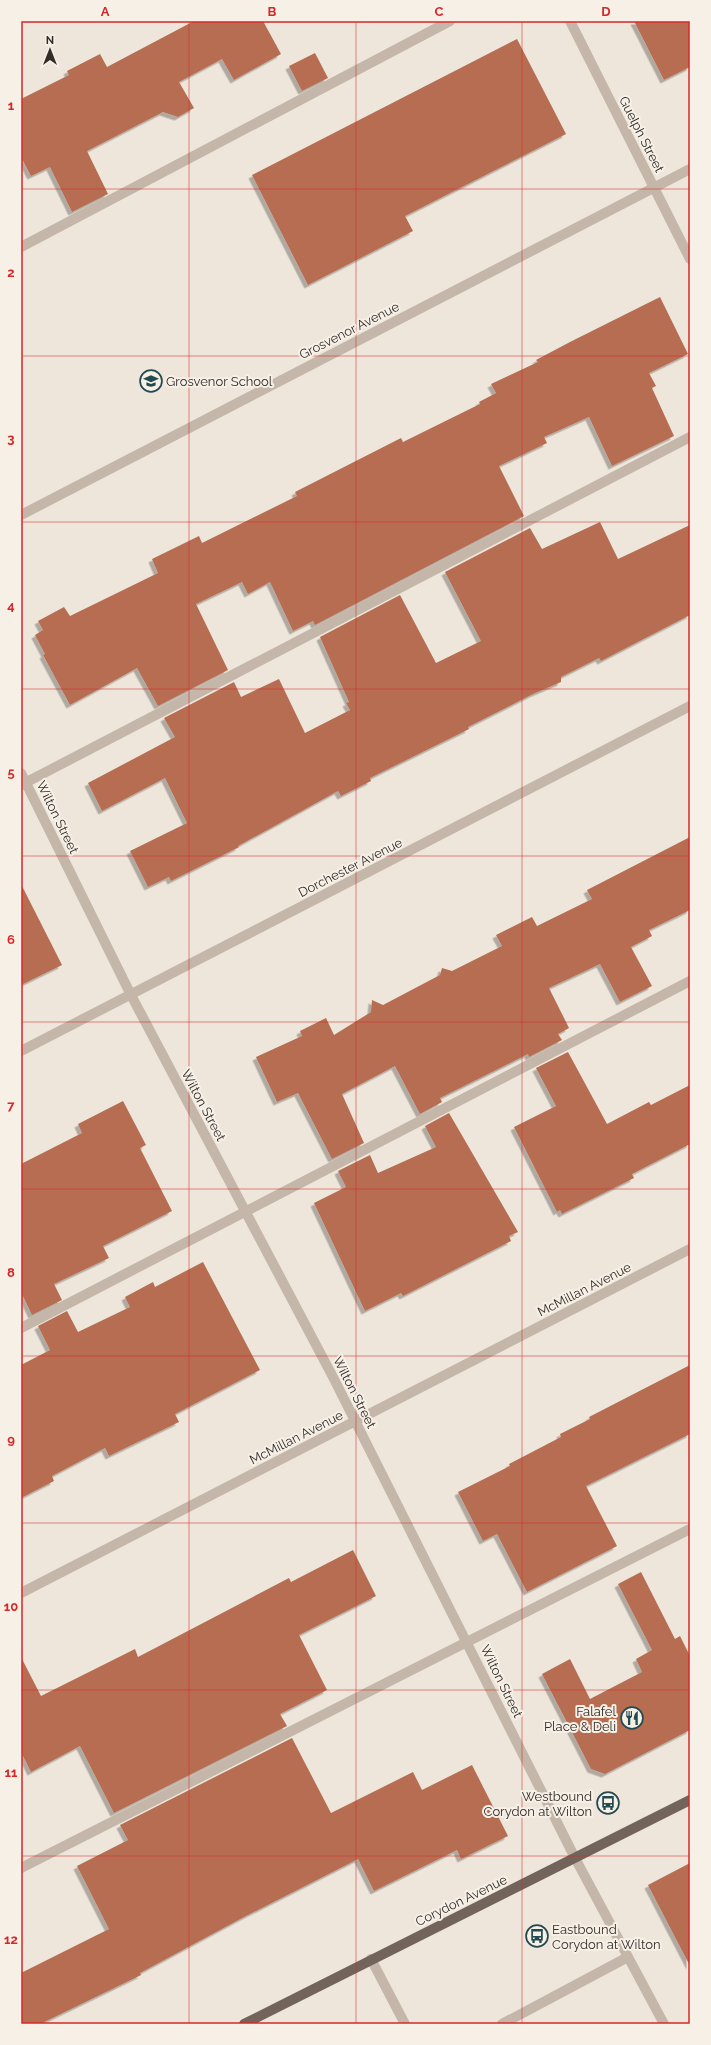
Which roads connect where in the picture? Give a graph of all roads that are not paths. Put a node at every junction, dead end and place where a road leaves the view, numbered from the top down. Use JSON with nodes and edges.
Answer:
{"nodes":[{"id":1,"x":450,"y":21,"type":"edge"},
{"id":2,"x":570,"y":21,"type":"edge"},
{"id":3,"x":690,"y":169,"type":"edge"},
{"id":4,"x":654,"y":188,"type":"junction"},
{"id":5,"x":21,"y":247,"type":"edge"},
{"id":6,"x":690,"y":259,"type":"edge"},
{"id":7,"x":690,"y":437,"type":"edge"},
{"id":8,"x":21,"y":515,"type":"edge"},
{"id":9,"x":690,"y":706,"type":"edge"},
{"id":10,"x":21,"y":773,"type":"edge"},
{"id":11,"x":24,"y":784,"type":"edge"},
{"id":12,"x":690,"y":981,"type":"edge"},
{"id":13,"x":131,"y":995,"type":"junction"},
{"id":14,"x":21,"y":1051,"type":"edge"},
{"id":15,"x":245,"y":1211,"type":"junction"},
{"id":16,"x":690,"y":1249,"type":"edge"},
{"id":17,"x":21,"y":1328,"type":"edge"},
{"id":18,"x":355,"y":1422,"type":"junction"},
{"id":19,"x":690,"y":1529,"type":"edge"},
{"id":20,"x":21,"y":1593,"type":"edge"},
{"id":21,"x":468,"y":1642,"type":"junction"},
{"id":22,"x":690,"y":1800,"type":"edge"},
{"id":23,"x":575,"y":1858,"type":"junction"},
{"id":24,"x":21,"y":1868,"type":"edge"},
{"id":25,"x":628,"y":1957,"type":"junction"},
{"id":26,"x":371,"y":1959,"type":"junction"},
{"id":27,"x":244,"y":2024,"type":"edge"},
{"id":28,"x":405,"y":2024,"type":"edge"},
{"id":29,"x":502,"y":2024,"type":"edge"},
{"id":30,"x":664,"y":2024,"type":"edge"}],
"edges":[{"from":1,"to":5,"type":"street"},
{"from":2,"to":4,"type":"street","name":"Guelph Street"},
{"from":3,"to":4,"type":"street","name":"Grosvenor Avenue"},
{"from":4,"to":6,"type":"street","name":"Guelph Street"},
{"from":4,"to":8,"type":"street","name":"Grosvenor Avenue"},
{"from":7,"to":11,"type":"street"},
{"from":9,"to":13,"type":"street","name":"Dorchester Avenue"},
{"from":10,"to":11,"type":"street","name":"Wilton Street"},
{"from":11,"to":13,"type":"street","name":"Wilton Street"},
{"from":12,"to":15,"type":"street"},
{"from":13,"to":14,"type":"street","name":"Dorchester Avenue"},
{"from":13,"to":15,"type":"street","name":"Wilton Street"},
{"from":15,"to":17,"type":"street"},
{"from":15,"to":18,"type":"street","name":"Wilton Street"},
{"from":16,"to":18,"type":"street","name":"McMillan Avenue"},
{"from":18,"to":20,"type":"street","name":"McMillan Avenue"},
{"from":18,"to":21,"type":"street","name":"Wilton Street"},
{"from":19,"to":21,"type":"street"},
{"from":21,"to":23,"type":"street","name":"Wilton Street"},
{"from":21,"to":24,"type":"street"},
{"from":22,"to":23,"type":"main road","name":"Corydon Avenue"},
{"from":23,"to":25,"type":"street","name":"Wilton Street"},
{"from":23,"to":26,"type":"main road","name":"Corydon Avenue"},
{"from":25,"to":29,"type":"street"},
{"from":25,"to":30,"type":"street","name":"Wilton Street"},
{"from":26,"to":27,"type":"main road","name":"Corydon Avenue"},
{"from":26,"to":28,"type":"street"}]}
